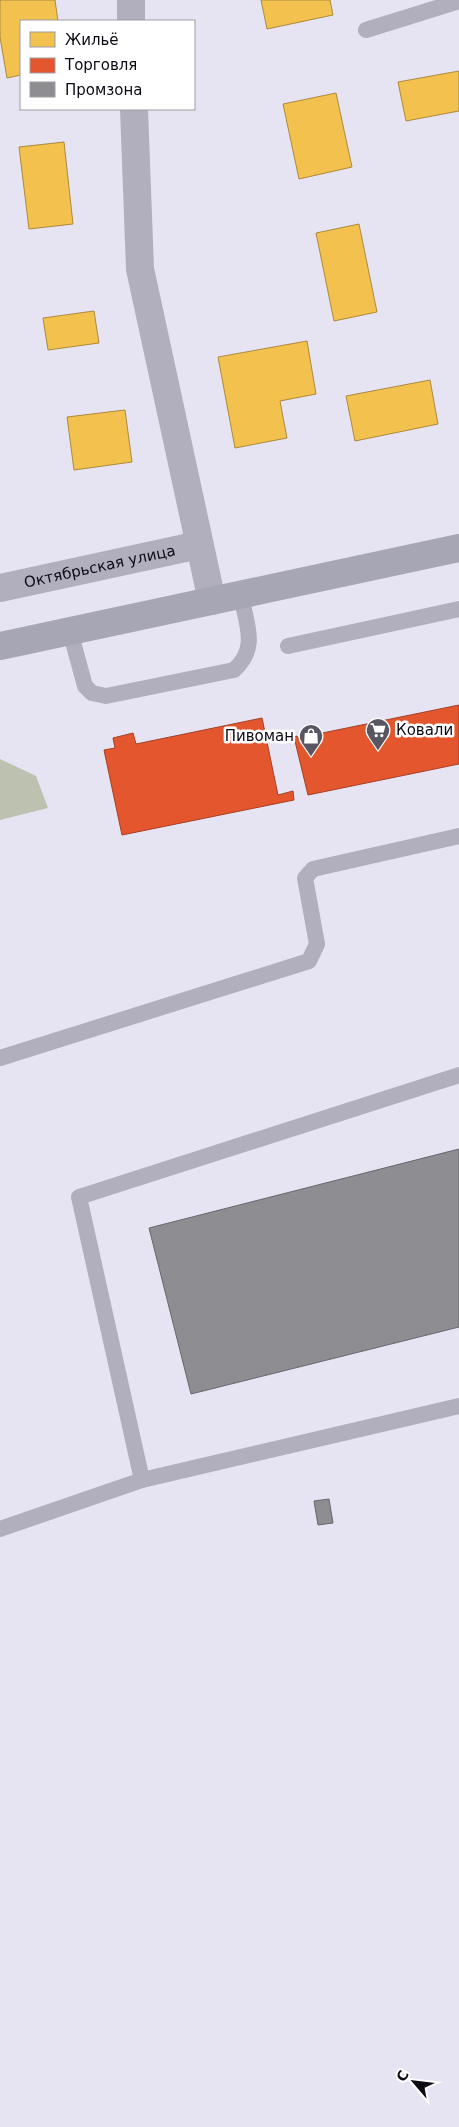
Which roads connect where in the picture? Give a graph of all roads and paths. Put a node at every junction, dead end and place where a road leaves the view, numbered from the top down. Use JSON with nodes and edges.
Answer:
{"nodes":[{"id":1,"x":130,"y":0,"type":"edge"},
{"id":2,"x":459,"y":2,"type":"edge"},
{"id":3,"x":131,"y":20,"type":"edge"},
{"id":4,"x":366,"y":30,"type":"dead end"},
{"id":5,"x":134,"y":110,"type":"edge"},
{"id":6,"x":199,"y":545,"type":"junction"},
{"id":7,"x":459,"y":548,"type":"edge"},
{"id":8,"x":0,"y":588,"type":"edge"},
{"id":9,"x":241,"y":595,"type":"junction"},
{"id":10,"x":212,"y":601,"type":"junction"},
{"id":11,"x":459,"y":610,"type":"edge"},
{"id":12,"x":70,"y":631,"type":"junction"},
{"id":13,"x":0,"y":646,"type":"edge"},
{"id":14,"x":288,"y":646,"type":"dead end"},
{"id":15,"x":459,"y":836,"type":"edge"},
{"id":16,"x":0,"y":1058,"type":"edge"},
{"id":17,"x":459,"y":1075,"type":"edge"},
{"id":18,"x":459,"y":1406,"type":"edge"},
{"id":19,"x":142,"y":1480,"type":"junction"},
{"id":20,"x":0,"y":1529,"type":"edge"}],
"edges":[{"from":1,"to":3,"type":"street"},
{"from":2,"to":4,"type":"lane"},
{"from":5,"to":6,"type":"street"},
{"from":6,"to":8,"type":"street","name":"Октябрьская улица"},
{"from":6,"to":10,"type":"street"},
{"from":7,"to":9,"type":"main road"},
{"from":9,"to":10,"type":"main road"},
{"from":9,"to":12,"type":"lane"},
{"from":10,"to":12,"type":"main road"},
{"from":11,"to":14,"type":"lane"},
{"from":12,"to":13,"type":"main road"},
{"from":15,"to":16,"type":"lane"},
{"from":17,"to":19,"type":"lane"},
{"from":18,"to":19,"type":"lane"},
{"from":19,"to":20,"type":"lane"}]}
